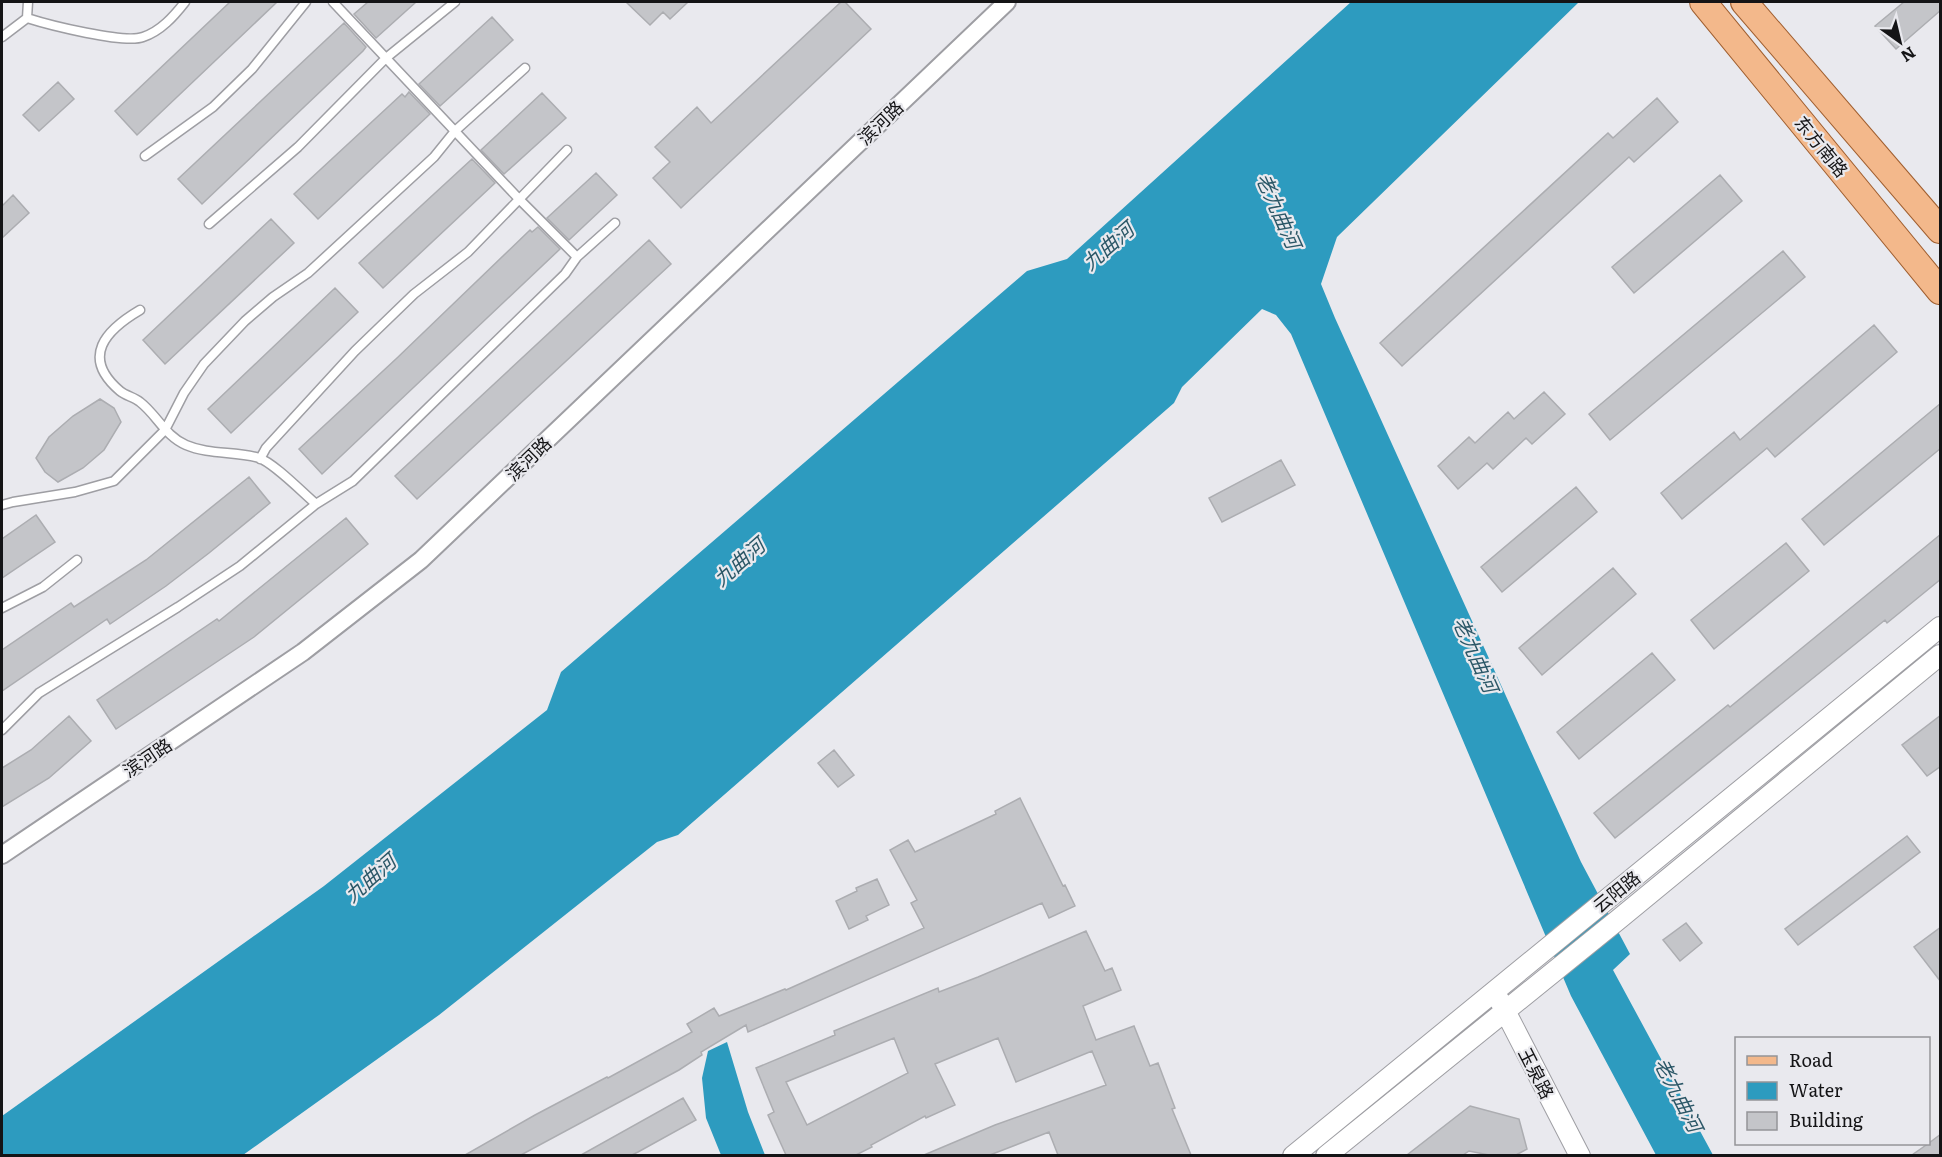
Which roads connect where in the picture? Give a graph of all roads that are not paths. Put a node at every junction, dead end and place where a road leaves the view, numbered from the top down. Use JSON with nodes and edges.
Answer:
{"nodes":[{"id":1,"x":28,"y":2,"type":"edge"},
{"id":2,"x":185,"y":2,"type":"edge"},
{"id":3,"x":306,"y":2,"type":"edge"},
{"id":4,"x":333,"y":2,"type":"edge"},
{"id":5,"x":455,"y":2,"type":"edge"},
{"id":6,"x":1006,"y":2,"type":"edge"},
{"id":7,"x":1703,"y":2,"type":"edge"},
{"id":8,"x":1744,"y":2,"type":"edge"},
{"id":9,"x":27,"y":18,"type":"junction"},
{"id":10,"x":2,"y":37,"type":"edge"},
{"id":11,"x":386,"y":58,"type":"junction"},
{"id":12,"x":525,"y":68,"type":"dead end"},
{"id":13,"x":455,"y":131,"type":"junction"},
{"id":14,"x":567,"y":150,"type":"dead end"},
{"id":15,"x":145,"y":156,"type":"dead end"},
{"id":16,"x":519,"y":199,"type":"junction"},
{"id":17,"x":615,"y":223,"type":"dead end"},
{"id":18,"x":209,"y":224,"type":"dead end"},
{"id":19,"x":1941,"y":230,"type":"edge"},
{"id":20,"x":576,"y":256,"type":"junction"},
{"id":21,"x":1941,"y":291,"type":"edge"},
{"id":22,"x":140,"y":310,"type":"dead end"},
{"id":23,"x":165,"y":430,"type":"junction"},
{"id":24,"x":260,"y":459,"type":"junction"},
{"id":25,"x":316,"y":504,"type":"junction"},
{"id":26,"x":2,"y":506,"type":"edge"},
{"id":27,"x":77,"y":560,"type":"dead end"},
{"id":28,"x":2,"y":608,"type":"edge"},
{"id":29,"x":1941,"y":627,"type":"edge"},
{"id":30,"x":1941,"y":655,"type":"edge"},
{"id":31,"x":2,"y":730,"type":"edge"},
{"id":32,"x":2,"y":855,"type":"edge"},
{"id":33,"x":1495,"y":991,"type":"junction"},
{"id":34,"x":1506,"y":1011,"type":"junction"},
{"id":35,"x":1293,"y":1155,"type":"edge"},
{"id":36,"x":1326,"y":1155,"type":"edge"},
{"id":37,"x":1580,"y":1155,"type":"edge"}],
"edges":[{"from":1,"to":9,"type":"lane"},
{"from":2,"to":9,"type":"lane"},
{"from":3,"to":15,"type":"lane"},
{"from":4,"to":11,"type":"lane"},
{"from":5,"to":11,"type":"lane"},
{"from":6,"to":32,"type":"street","name":"滨河路"},
{"from":7,"to":21,"type":"main road","name":"东方南路"},
{"from":8,"to":19,"type":"main road","name":"东方南路"},
{"from":9,"to":10,"type":"lane"},
{"from":11,"to":13,"type":"lane"},
{"from":11,"to":18,"type":"lane"},
{"from":12,"to":13,"type":"lane"},
{"from":13,"to":16,"type":"lane"},
{"from":13,"to":23,"type":"lane"},
{"from":14,"to":16,"type":"lane"},
{"from":16,"to":20,"type":"lane"},
{"from":16,"to":24,"type":"lane"},
{"from":17,"to":20,"type":"lane"},
{"from":20,"to":25,"type":"lane"},
{"from":22,"to":23,"type":"lane"},
{"from":23,"to":24,"type":"lane"},
{"from":23,"to":26,"type":"lane"},
{"from":24,"to":25,"type":"lane"},
{"from":25,"to":31,"type":"lane"},
{"from":27,"to":28,"type":"lane"},
{"from":29,"to":33,"type":"street","name":"云阳路"},
{"from":30,"to":34,"type":"street","name":"云阳路"},
{"from":33,"to":34,"type":"street","name":"玉泉路"},
{"from":33,"to":35,"type":"street","name":"云阳路"},
{"from":34,"to":36,"type":"street","name":"云阳路"},
{"from":34,"to":37,"type":"street","name":"玉泉路"}]}
